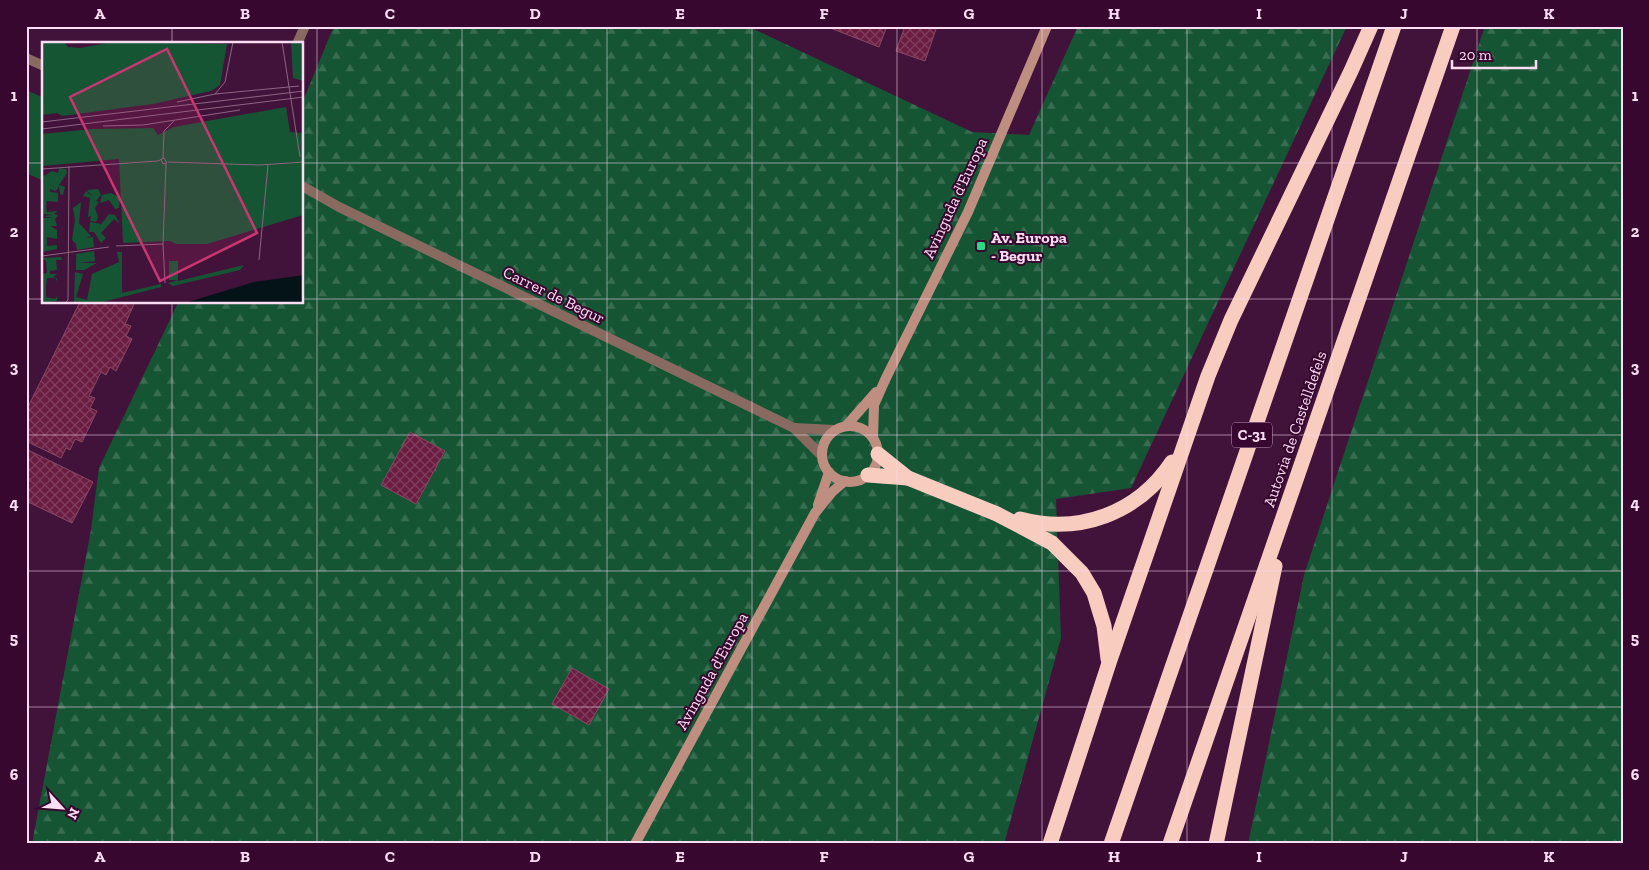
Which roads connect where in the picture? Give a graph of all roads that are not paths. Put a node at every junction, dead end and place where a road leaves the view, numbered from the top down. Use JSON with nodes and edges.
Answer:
{"nodes":[{"id":1,"x":305,"y":26,"type":"edge"},
{"id":2,"x":1046,"y":26,"type":"edge"},
{"id":3,"x":1371,"y":26,"type":"edge"},
{"id":4,"x":1394,"y":26,"type":"edge"},
{"id":5,"x":1453,"y":26,"type":"edge"},
{"id":6,"x":298,"y":42,"type":"edge"},
{"id":7,"x":26,"y":58,"type":"edge"},
{"id":8,"x":42,"y":65,"type":"edge"},
{"id":9,"x":304,"y":187,"type":"edge"},
{"id":10,"x":884,"y":380,"type":"junction"},
{"id":11,"x":846,"y":426,"type":"junction"},
{"id":12,"x":794,"y":428,"type":"junction"},
{"id":13,"x":835,"y":430,"type":"junction"},
{"id":14,"x":1189,"y":430,"type":"junction"},
{"id":15,"x":873,"y":438,"type":"junction"},
{"id":16,"x":878,"y":454,"type":"junction"},
{"id":17,"x":822,"y":456,"type":"junction"},
{"id":18,"x":829,"y":472,"type":"junction"},
{"id":19,"x":868,"y":475,"type":"junction"},
{"id":20,"x":908,"y":478,"type":"junction"},
{"id":21,"x":845,"y":481,"type":"junction"},
{"id":22,"x":1290,"y":499,"type":"junction"},
{"id":23,"x":815,"y":513,"type":"junction"},
{"id":24,"x":997,"y":514,"type":"junction"},
{"id":25,"x":1109,"y":663,"type":"junction"},
{"id":26,"x":635,"y":844,"type":"edge"},
{"id":27,"x":1050,"y":844,"type":"edge"},
{"id":28,"x":1111,"y":844,"type":"edge"},
{"id":29,"x":1170,"y":844,"type":"edge"},
{"id":30,"x":1216,"y":844,"type":"edge"}],
"edges":[{"from":1,"to":6,"type":"street"},
{"from":2,"to":10,"type":"street","name":"Avinguda d'Europa"},
{"from":3,"to":14,"type":"highway"},
{"from":4,"to":28,"type":"highway","number":"C-31"},
{"from":5,"to":22,"type":"highway","name":"Autovia de Castelldefels"},
{"from":7,"to":8,"type":"street"},
{"from":9,"to":12,"type":"street","name":"Carrer de Begur"},
{"from":10,"to":11,"type":"street","name":"Avinguda d'Europa"},
{"from":10,"to":15,"type":"street","name":"Avinguda d'Europa"},
{"from":11,"to":13,"type":"street"},
{"from":11,"to":15,"type":"street"},
{"from":12,"to":13,"type":"street","name":"Carrer de Begur"},
{"from":12,"to":17,"type":"street","name":"Carrer de Begur"},
{"from":13,"to":17,"type":"street"},
{"from":14,"to":24,"type":"highway"},
{"from":14,"to":25,"type":"highway"},
{"from":15,"to":16,"type":"street"},
{"from":16,"to":19,"type":"street"},
{"from":16,"to":20,"type":"highway"},
{"from":17,"to":18,"type":"street"},
{"from":18,"to":21,"type":"street"},
{"from":18,"to":23,"type":"street","name":"Avinguda d'Europa"},
{"from":19,"to":20,"type":"highway"},
{"from":19,"to":21,"type":"street"},
{"from":20,"to":24,"type":"highway"},
{"from":21,"to":23,"type":"street","name":"Avinguda d'Europa"},
{"from":22,"to":29,"type":"highway","name":"Autovia de Castelldefels"},
{"from":22,"to":30,"type":"highway"},
{"from":23,"to":26,"type":"street","name":"Avinguda d'Europa"},
{"from":24,"to":25,"type":"highway"},
{"from":25,"to":27,"type":"highway"}]}
